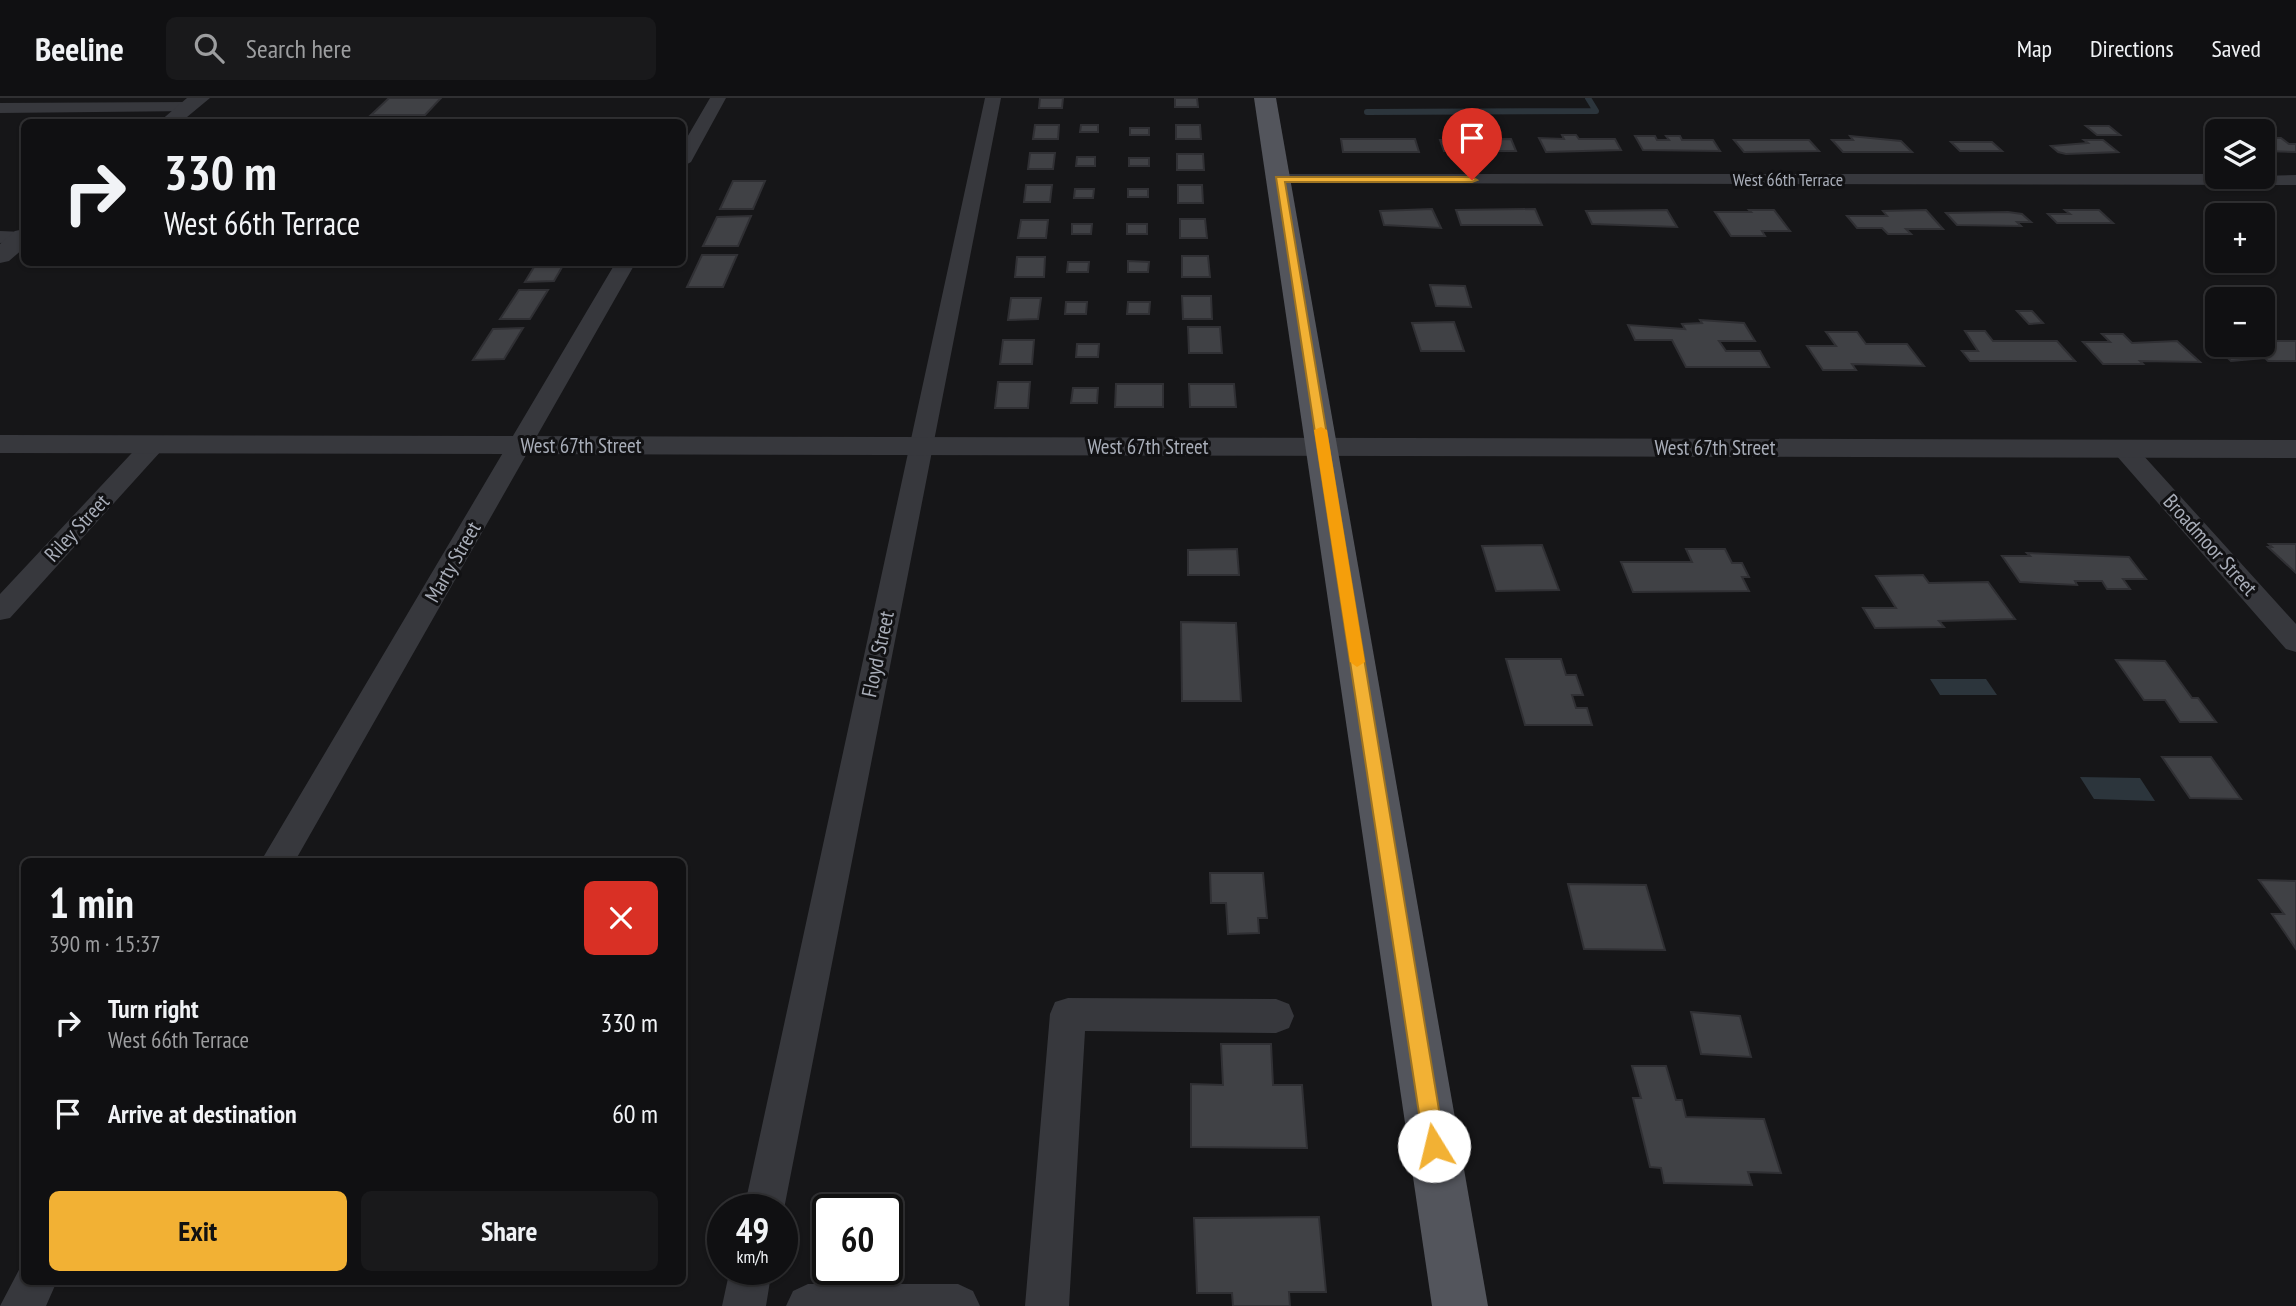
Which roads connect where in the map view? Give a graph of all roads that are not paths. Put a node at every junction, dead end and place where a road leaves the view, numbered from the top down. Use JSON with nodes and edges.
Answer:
{"nodes":[{"id":1,"x":718,"y":98,"type":"edge"},
{"id":2,"x":993,"y":98,"type":"edge"},
{"id":3,"x":1265,"y":98,"type":"edge"},
{"id":4,"x":194,"y":103,"type":"edge"},
{"id":5,"x":0,"y":108,"type":"edge"},
{"id":6,"x":173,"y":119,"type":"edge"},
{"id":7,"x":686,"y":155,"type":"edge"},
{"id":8,"x":1280,"y":179,"type":"junction"},
{"id":9,"x":2296,"y":180,"type":"edge"},
{"id":10,"x":16,"y":237,"type":"edge"},
{"id":11,"x":0,"y":256,"type":"edge"},
{"id":12,"x":624,"y":266,"type":"edge"},
{"id":13,"x":0,"y":444,"type":"edge"},
{"id":14,"x":153,"y":445,"type":"junction"},
{"id":15,"x":520,"y":446,"type":"junction"},
{"id":16,"x":921,"y":446,"type":"junction"},
{"id":17,"x":1324,"y":447,"type":"junction"},
{"id":18,"x":2124,"y":449,"type":"junction"},
{"id":19,"x":2296,"y":449,"type":"edge"},
{"id":20,"x":0,"y":611,"type":"edge"},
{"id":21,"x":2296,"y":642,"type":"edge"},
{"id":22,"x":280,"y":858,"type":"edge"},
{"id":23,"x":1276,"y":1016,"type":"dead end"},
{"id":24,"x":767,"y":1194,"type":"edge"},
{"id":25,"x":34,"y":1285,"type":"edge"},
{"id":26,"x":748,"y":1285,"type":"edge"},
{"id":27,"x":22,"y":1306,"type":"edge"},
{"id":28,"x":744,"y":1306,"type":"edge"},
{"id":29,"x":808,"y":1306,"type":"edge"},
{"id":30,"x":958,"y":1306,"type":"edge"},
{"id":31,"x":1047,"y":1306,"type":"edge"},
{"id":32,"x":1460,"y":1306,"type":"edge"}],
"edges":[{"from":1,"to":7,"type":"street"},
{"from":2,"to":16,"type":"street","name":"Floyd Street"},
{"from":3,"to":8,"type":"main road"},
{"from":4,"to":5,"type":"street"},
{"from":4,"to":6,"type":"street"},
{"from":8,"to":9,"type":"street","name":"West 66th Terrace"},
{"from":8,"to":17,"type":"main road"},
{"from":10,"to":11,"type":"street"},
{"from":12,"to":15,"type":"street","name":"Marty Street"},
{"from":13,"to":14,"type":"street","name":"West 67th Street"},
{"from":14,"to":15,"type":"street","name":"West 67th Street"},
{"from":14,"to":20,"type":"street","name":"Riley Street"},
{"from":15,"to":16,"type":"street","name":"West 67th Street"},
{"from":15,"to":22,"type":"street","name":"Marty Street"},
{"from":16,"to":17,"type":"street","name":"West 67th Street"},
{"from":16,"to":24,"type":"street","name":"Floyd Street"},
{"from":17,"to":18,"type":"street","name":"West 67th Street"},
{"from":17,"to":32,"type":"main road"},
{"from":18,"to":19,"type":"street","name":"West 67th Street"},
{"from":18,"to":21,"type":"street","name":"Broadmoor Street"},
{"from":23,"to":31,"type":"street"},
{"from":25,"to":27,"type":"street"},
{"from":26,"to":28,"type":"street"},
{"from":29,"to":30,"type":"street"}]}
